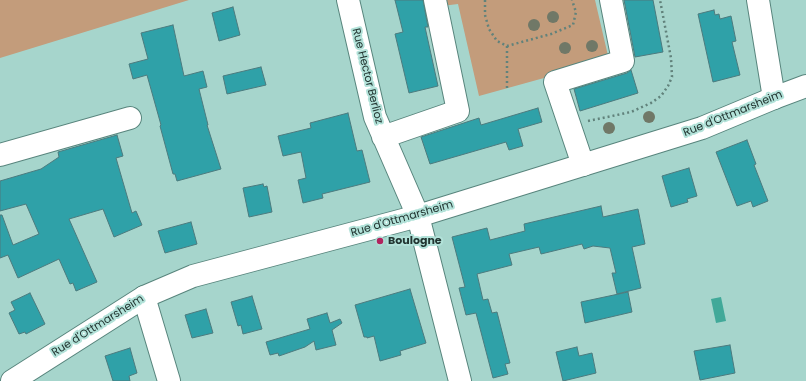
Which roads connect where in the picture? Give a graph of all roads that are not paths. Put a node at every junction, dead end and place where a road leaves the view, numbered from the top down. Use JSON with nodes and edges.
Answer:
{"nodes":[{"id":1,"x":348,"y":0,"type":"edge"},
{"id":2,"x":611,"y":0,"type":"edge"},
{"id":3,"x":758,"y":0,"type":"edge"},
{"id":4,"x":437,"y":2,"type":"edge"},
{"id":5,"x":806,"y":86,"type":"edge"},
{"id":6,"x":774,"y":98,"type":"junction"},
{"id":7,"x":130,"y":118,"type":"dead end"},
{"id":8,"x":383,"y":137,"type":"junction"},
{"id":9,"x":0,"y":155,"type":"edge"},
{"id":10,"x":583,"y":165,"type":"junction"},
{"id":11,"x":418,"y":216,"type":"junction"},
{"id":12,"x":144,"y":297,"type":"junction"},
{"id":13,"x":12,"y":381,"type":"edge"},
{"id":14,"x":169,"y":381,"type":"edge"},
{"id":15,"x":460,"y":381,"type":"edge"}],
"edges":[{"from":1,"to":8,"type":"main road","name":"Rue Hector Berlioz"},
{"from":2,"to":10,"type":"main road"},
{"from":3,"to":6,"type":"main road"},
{"from":4,"to":8,"type":"main road"},
{"from":5,"to":6,"type":"main road","name":"Rue d'Ottmarsheim"},
{"from":6,"to":10,"type":"main road","name":"Rue d'Ottmarsheim"},
{"from":7,"to":9,"type":"main road"},
{"from":8,"to":11,"type":"main road","name":"Rue Hector Berlioz"},
{"from":10,"to":11,"type":"main road","name":"Rue d'Ottmarsheim"},
{"from":11,"to":12,"type":"main road","name":"Rue d'Ottmarsheim"},
{"from":11,"to":15,"type":"main road","name":"Rue Hector Berlioz"},
{"from":12,"to":13,"type":"main road","name":"Rue d'Ottmarsheim"},
{"from":12,"to":14,"type":"main road"}]}
